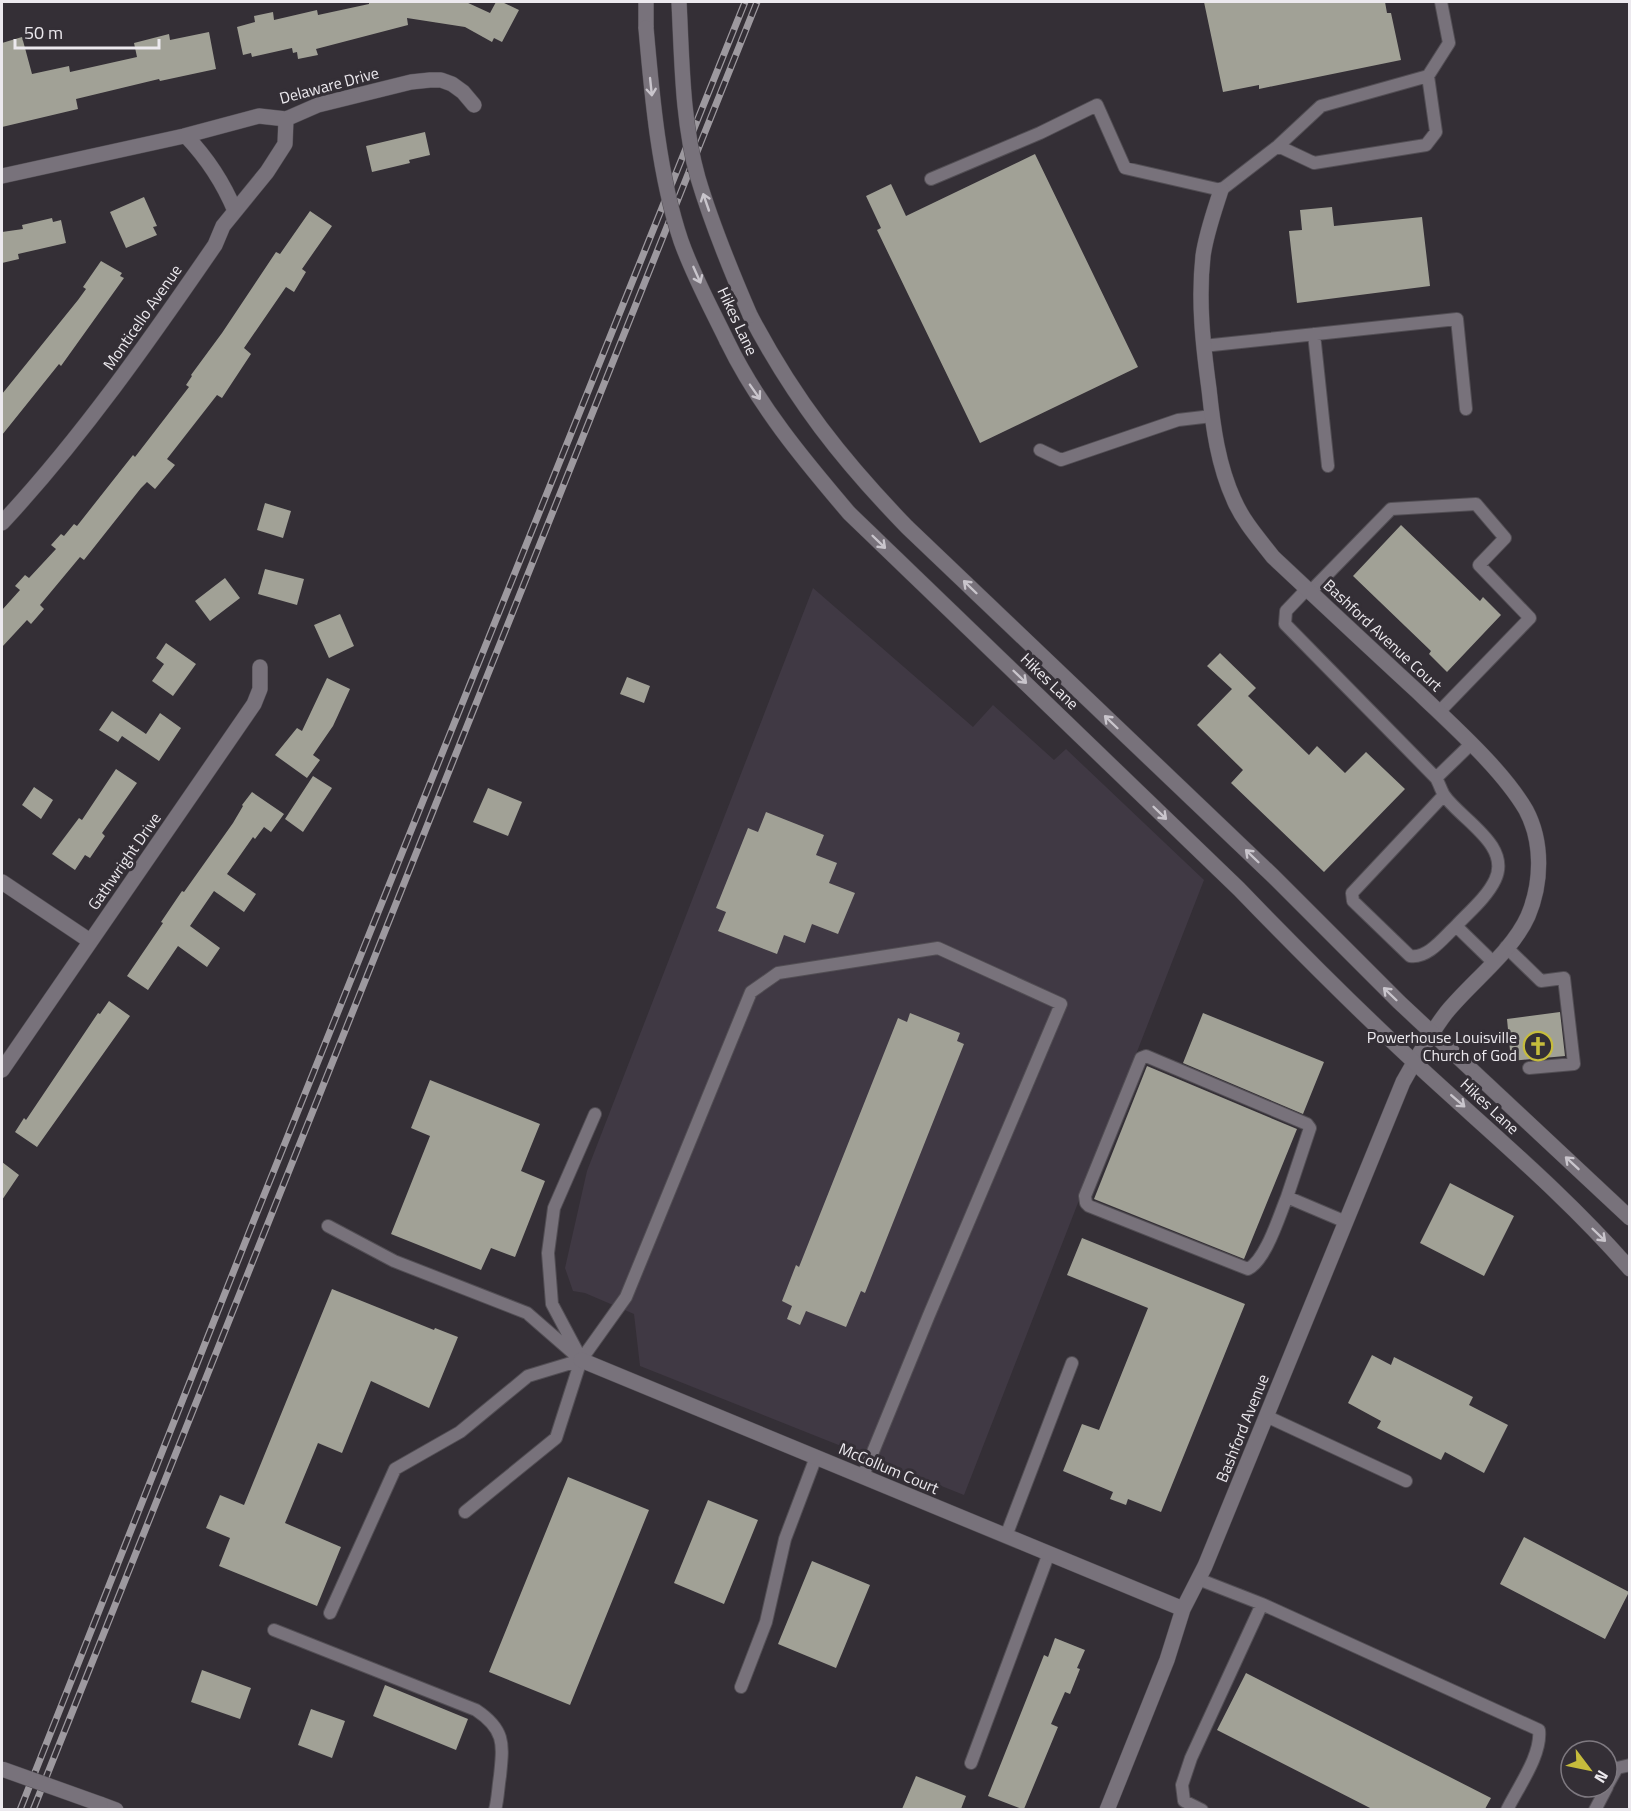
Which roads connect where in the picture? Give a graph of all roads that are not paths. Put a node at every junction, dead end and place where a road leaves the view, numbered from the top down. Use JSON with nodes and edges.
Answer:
{"nodes":[{"id":1,"x":646,"y":2,"type":"edge"},
{"id":2,"x":679,"y":2,"type":"edge"},
{"id":3,"x":1441,"y":2,"type":"edge"},
{"id":4,"x":1428,"y":76,"type":"junction"},
{"id":5,"x":474,"y":105,"type":"dead end"},
{"id":6,"x":286,"y":119,"type":"junction"},
{"id":7,"x":186,"y":136,"type":"junction"},
{"id":8,"x":1278,"y":147,"type":"junction"},
{"id":9,"x":2,"y":176,"type":"edge"},
{"id":10,"x":931,"y":179,"type":"dead end"},
{"id":11,"x":1221,"y":190,"type":"junction"},
{"id":12,"x":235,"y":211,"type":"junction"},
{"id":13,"x":1314,"y":334,"type":"junction"},
{"id":14,"x":1203,"y":346,"type":"junction"},
{"id":15,"x":1466,"y":409,"type":"dead end"},
{"id":16,"x":1212,"y":416,"type":"junction"},
{"id":17,"x":1040,"y":450,"type":"dead end"},
{"id":18,"x":1328,"y":466,"type":"dead end"},
{"id":19,"x":2,"y":523,"type":"edge"},
{"id":20,"x":1309,"y":590,"type":"junction"},
{"id":21,"x":260,"y":667,"type":"dead end"},
{"id":22,"x":1439,"y":712,"type":"junction"},
{"id":23,"x":1471,"y":744,"type":"junction"},
{"id":24,"x":1437,"y":778,"type":"junction"},
{"id":25,"x":1444,"y":795,"type":"junction"},
{"id":26,"x":2,"y":882,"type":"edge"},
{"id":27,"x":1456,"y":926,"type":"junction"},
{"id":28,"x":90,"y":941,"type":"junction"},
{"id":29,"x":1506,"y":947,"type":"junction"},
{"id":30,"x":1493,"y":962,"type":"junction"},
{"id":31,"x":1433,"y":1034,"type":"junction"},
{"id":32,"x":1414,"y":1062,"type":"junction"},
{"id":33,"x":1529,"y":1068,"type":"dead end"},
{"id":34,"x":2,"y":1070,"type":"edge"},
{"id":35,"x":595,"y":1114,"type":"dead end"},
{"id":36,"x":1287,"y":1197,"type":"junction"},
{"id":37,"x":1629,"y":1218,"type":"edge"},
{"id":38,"x":1346,"y":1222,"type":"junction"},
{"id":39,"x":328,"y":1226,"type":"dead end"},
{"id":40,"x":1629,"y":1269,"type":"edge"},
{"id":41,"x":581,"y":1360,"type":"junction"},
{"id":42,"x":1072,"y":1363,"type":"dead end"},
{"id":43,"x":1266,"y":1416,"type":"junction"},
{"id":44,"x":816,"y":1457,"type":"junction"},
{"id":45,"x":863,"y":1476,"type":"junction"},
{"id":46,"x":1406,"y":1481,"type":"dead end"},
{"id":47,"x":465,"y":1512,"type":"dead end"},
{"id":48,"x":1006,"y":1536,"type":"junction"},
{"id":49,"x":1049,"y":1553,"type":"junction"},
{"id":50,"x":1198,"y":1580,"type":"junction"},
{"id":51,"x":1262,"y":1604,"type":"junction"},
{"id":52,"x":1183,"y":1609,"type":"junction"},
{"id":53,"x":330,"y":1613,"type":"dead end"},
{"id":54,"x":274,"y":1630,"type":"dead end"},
{"id":55,"x":741,"y":1688,"type":"dead end"},
{"id":56,"x":971,"y":1763,"type":"dead end"},
{"id":57,"x":2,"y":1769,"type":"edge"},
{"id":58,"x":116,"y":1809,"type":"edge"},
{"id":59,"x":495,"y":1809,"type":"edge"},
{"id":60,"x":1107,"y":1809,"type":"edge"},
{"id":61,"x":1202,"y":1809,"type":"edge"},
{"id":62,"x":1507,"y":1809,"type":"edge"}],
"edges":[{"from":1,"to":32,"type":"street","name":"Hikes Lane","one_way":true,"bridge":true},
{"from":31,"to":2,"type":"street","name":"Hikes Lane","one_way":true,"bridge":true},
{"from":3,"to":4,"type":"lane"},
{"from":4,"to":8,"type":"lane"},
{"from":4,"to":8,"type":"lane"},
{"from":5,"to":6,"type":"street","name":"Delaware Drive"},
{"from":6,"to":7,"type":"street","name":"Delaware Drive"},
{"from":6,"to":12,"type":"street","name":"Monticello Avenue"},
{"from":7,"to":9,"type":"street","name":"Delaware Drive"},
{"from":7,"to":12,"type":"street"},
{"from":8,"to":11,"type":"lane"},
{"from":10,"to":11,"type":"lane"},
{"from":11,"to":14,"type":"street","name":"Bashford Avenue Court"},
{"from":12,"to":19,"type":"street","name":"Monticello Avenue"},
{"from":13,"to":14,"type":"lane"},
{"from":13,"to":15,"type":"lane"},
{"from":13,"to":18,"type":"lane"},
{"from":14,"to":16,"type":"street","name":"Bashford Avenue Court"},
{"from":16,"to":17,"type":"lane"},
{"from":16,"to":20,"type":"street","name":"Bashford Avenue Court"},
{"from":20,"to":22,"type":"street","name":"Bashford Avenue Court"},
{"from":20,"to":22,"type":"lane"},
{"from":20,"to":24,"type":"lane"},
{"from":21,"to":28,"type":"street","name":"Gathwright Drive"},
{"from":22,"to":23,"type":"street","name":"Bashford Avenue Court"},
{"from":23,"to":24,"type":"lane"},
{"from":23,"to":29,"type":"street","name":"Bashford Avenue Court"},
{"from":24,"to":25,"type":"lane"},
{"from":25,"to":27,"type":"lane"},
{"from":25,"to":27,"type":"lane"},
{"from":26,"to":28,"type":"street"},
{"from":27,"to":30,"type":"lane"},
{"from":28,"to":34,"type":"street","name":"Gathwright Drive"},
{"from":29,"to":30,"type":"street","name":"Bashford Avenue Court"},
{"from":29,"to":33,"type":"lane"},
{"from":30,"to":31,"type":"street","name":"Bashford Avenue Court"},
{"from":31,"to":32,"type":"street","name":"Bashford Avenue Court"},
{"from":37,"to":31,"type":"street","name":"Hikes Lane","one_way":true},
{"from":32,"to":38,"type":"street","name":"Bashford Avenue"},
{"from":32,"to":40,"type":"street","name":"Hikes Lane","one_way":true},
{"from":35,"to":41,"type":"lane"},
{"from":36,"to":36,"type":"lane"},
{"from":36,"to":38,"type":"lane"},
{"from":38,"to":43,"type":"street","name":"Bashford Avenue"},
{"from":39,"to":41,"type":"lane"},
{"from":41,"to":44,"type":"street","name":"McCollum Court"},
{"from":41,"to":45,"type":"lane"},
{"from":41,"to":47,"type":"lane"},
{"from":41,"to":53,"type":"lane"},
{"from":42,"to":48,"type":"lane"},
{"from":43,"to":46,"type":"lane"},
{"from":43,"to":50,"type":"street","name":"Bashford Avenue"},
{"from":44,"to":45,"type":"street","name":"McCollum Court"},
{"from":44,"to":55,"type":"lane"},
{"from":45,"to":48,"type":"street","name":"McCollum Court"},
{"from":48,"to":49,"type":"street","name":"McCollum Court"},
{"from":49,"to":52,"type":"street","name":"McCollum Court"},
{"from":49,"to":56,"type":"lane"},
{"from":50,"to":51,"type":"lane"},
{"from":50,"to":52,"type":"street","name":"Bashford Avenue"},
{"from":51,"to":61,"type":"lane"},
{"from":51,"to":62,"type":"lane"},
{"from":52,"to":60,"type":"street","name":"Bashford Avenue"},
{"from":54,"to":59,"type":"lane"},
{"from":57,"to":58,"type":"street","bridge":true}]}
